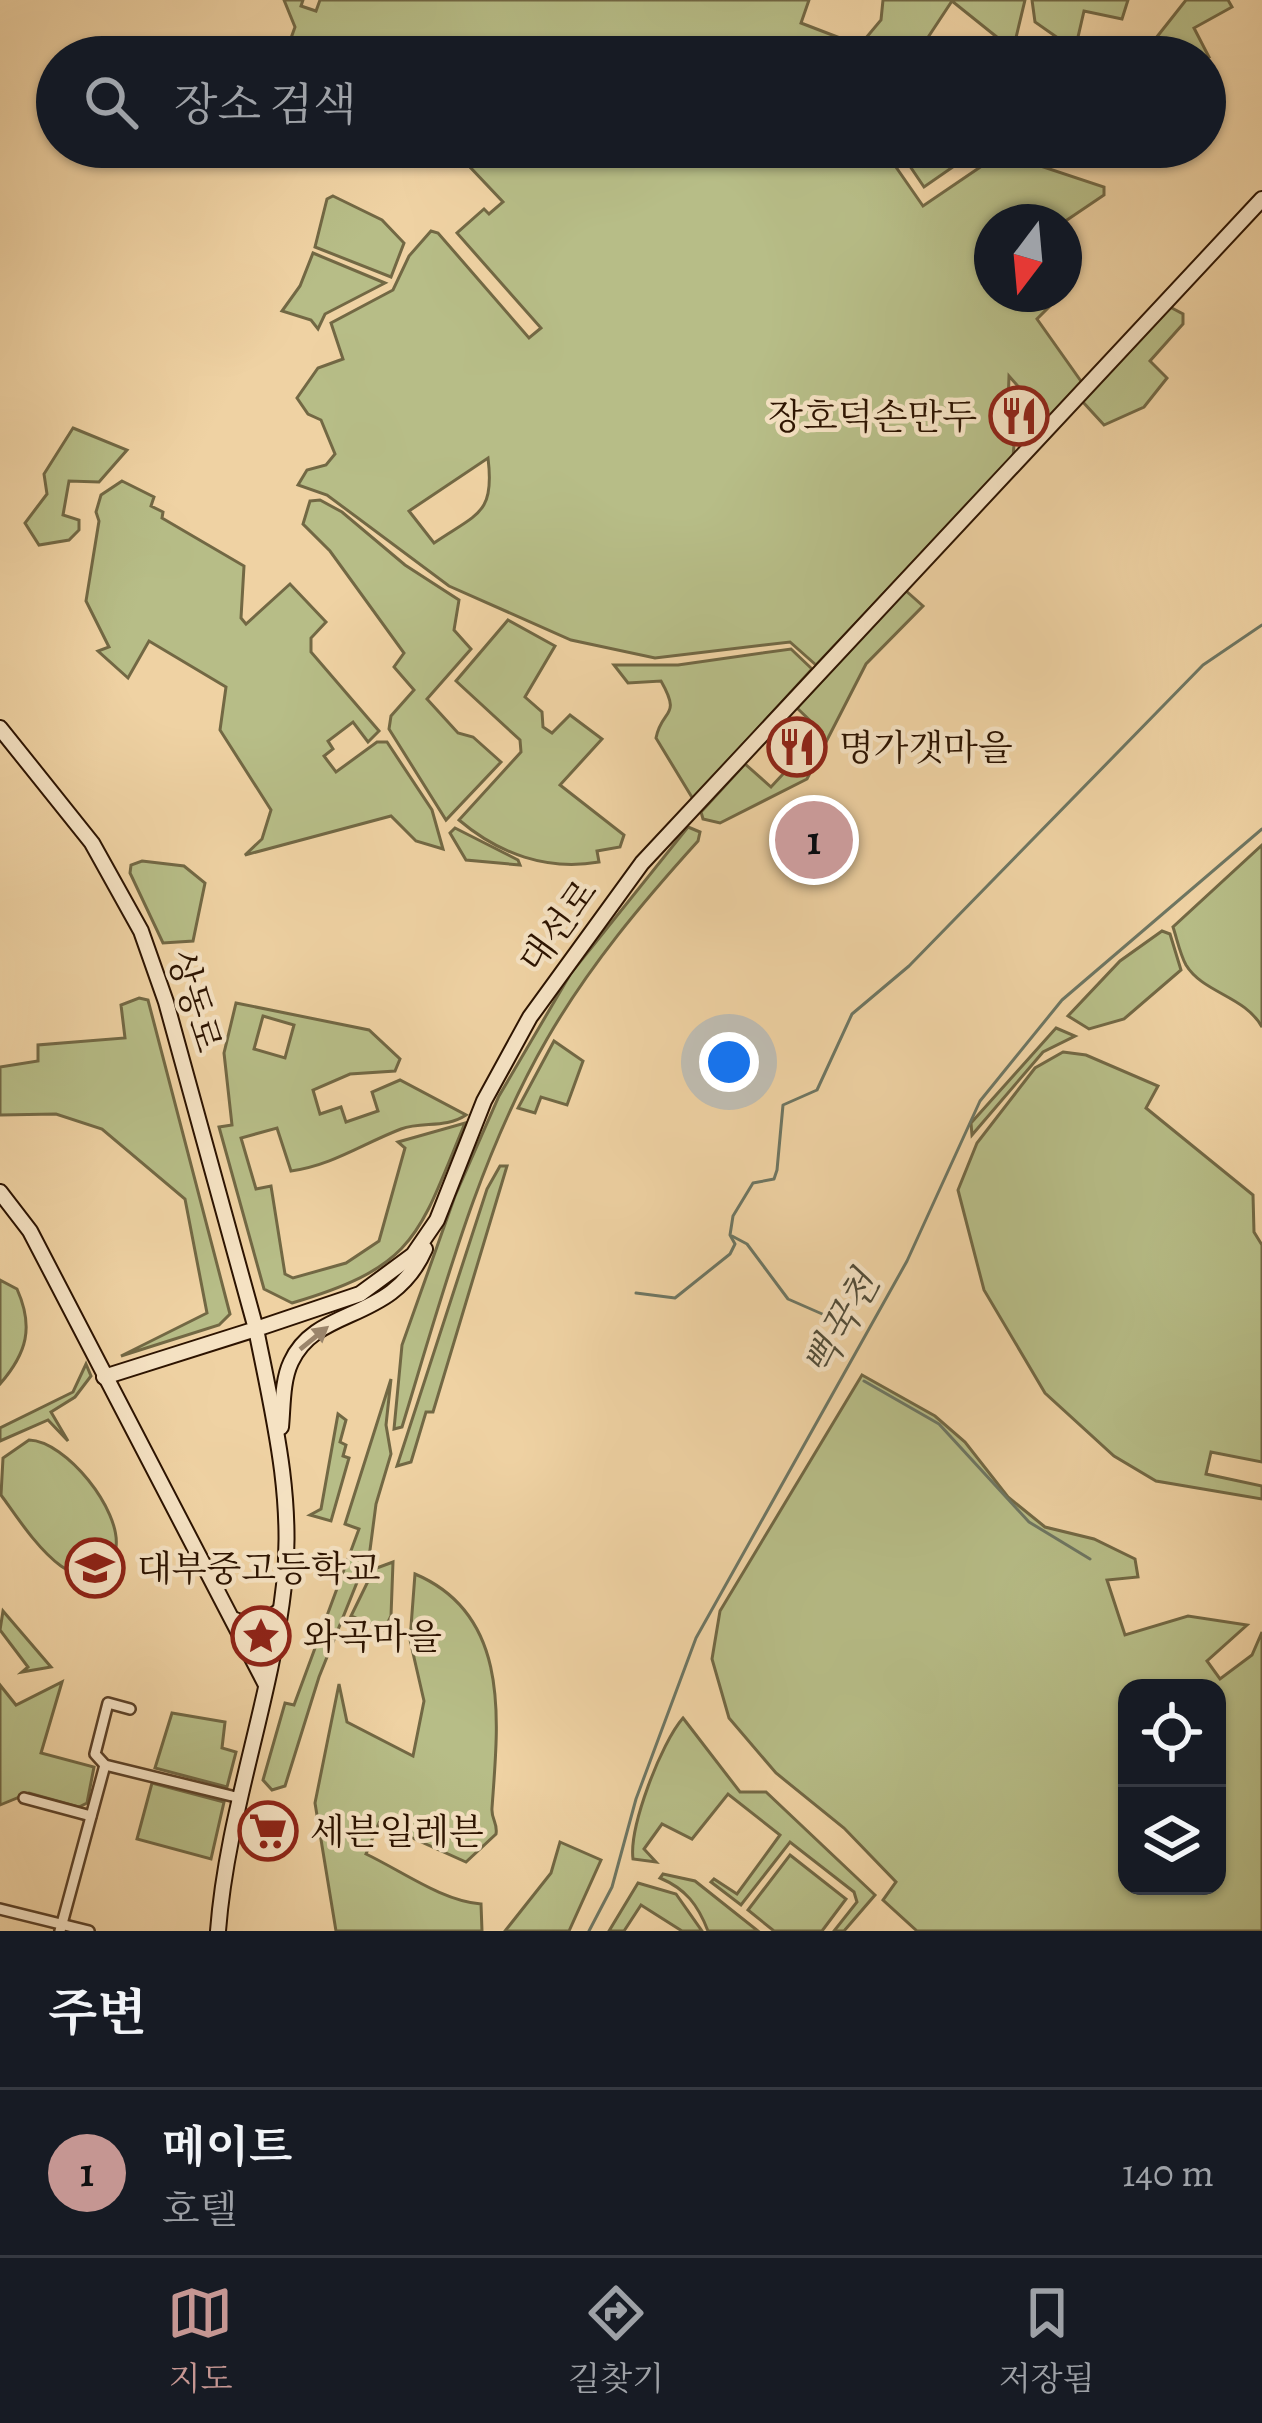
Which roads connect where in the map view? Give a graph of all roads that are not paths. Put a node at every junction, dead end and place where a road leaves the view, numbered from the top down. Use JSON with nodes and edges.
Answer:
{"nodes":[{"id":1,"x":1262,"y":199,"type":"edge"},
{"id":2,"x":0,"y":728,"type":"edge"},
{"id":3,"x":0,"y":1192,"type":"edge"},
{"id":4,"x":437,"y":1220,"type":"junction"},
{"id":5,"x":256,"y":1329,"type":"junction"},
{"id":6,"x":104,"y":1377,"type":"junction"},
{"id":7,"x":279,"y":1444,"type":"junction"},
{"id":8,"x":281,"y":1608,"type":"junction"},
{"id":9,"x":232,"y":1616,"type":"junction"},
{"id":10,"x":265,"y":1683,"type":"junction"},
{"id":11,"x":130,"y":1708,"type":"dead end"},
{"id":12,"x":105,"y":1765,"type":"junction"},
{"id":13,"x":24,"y":1798,"type":"dead end"},
{"id":14,"x":240,"y":1798,"type":"junction"},
{"id":15,"x":91,"y":1816,"type":"junction"},
{"id":16,"x":0,"y":1909,"type":"edge"},
{"id":17,"x":61,"y":1928,"type":"edge"},
{"id":18,"x":89,"y":1931,"type":"edge"},
{"id":19,"x":218,"y":1931,"type":"edge"}],
"edges":[{"from":1,"to":4,"type":"street","name":"대선로"},
{"from":2,"to":5,"type":"street","name":"상동로"},
{"from":3,"to":6,"type":"street"},
{"from":4,"to":5,"type":"street","name":"대선로"},
{"from":7,"to":4,"type":"street","one_way":true},
{"from":5,"to":6,"type":"street","name":"대선로"},
{"from":5,"to":7,"type":"street"},
{"from":6,"to":9,"type":"street"},
{"from":7,"to":8,"type":"street"},
{"from":8,"to":9,"type":"street"},
{"from":8,"to":10,"type":"street"},
{"from":9,"to":10,"type":"street"},
{"from":10,"to":14,"type":"street"},
{"from":11,"to":12,"type":"street"},
{"from":12,"to":14,"type":"street"},
{"from":12,"to":15,"type":"street"},
{"from":13,"to":15,"type":"street"},
{"from":14,"to":19,"type":"street"},
{"from":15,"to":17,"type":"street"},
{"from":16,"to":17,"type":"street"},
{"from":17,"to":18,"type":"street"}]}
